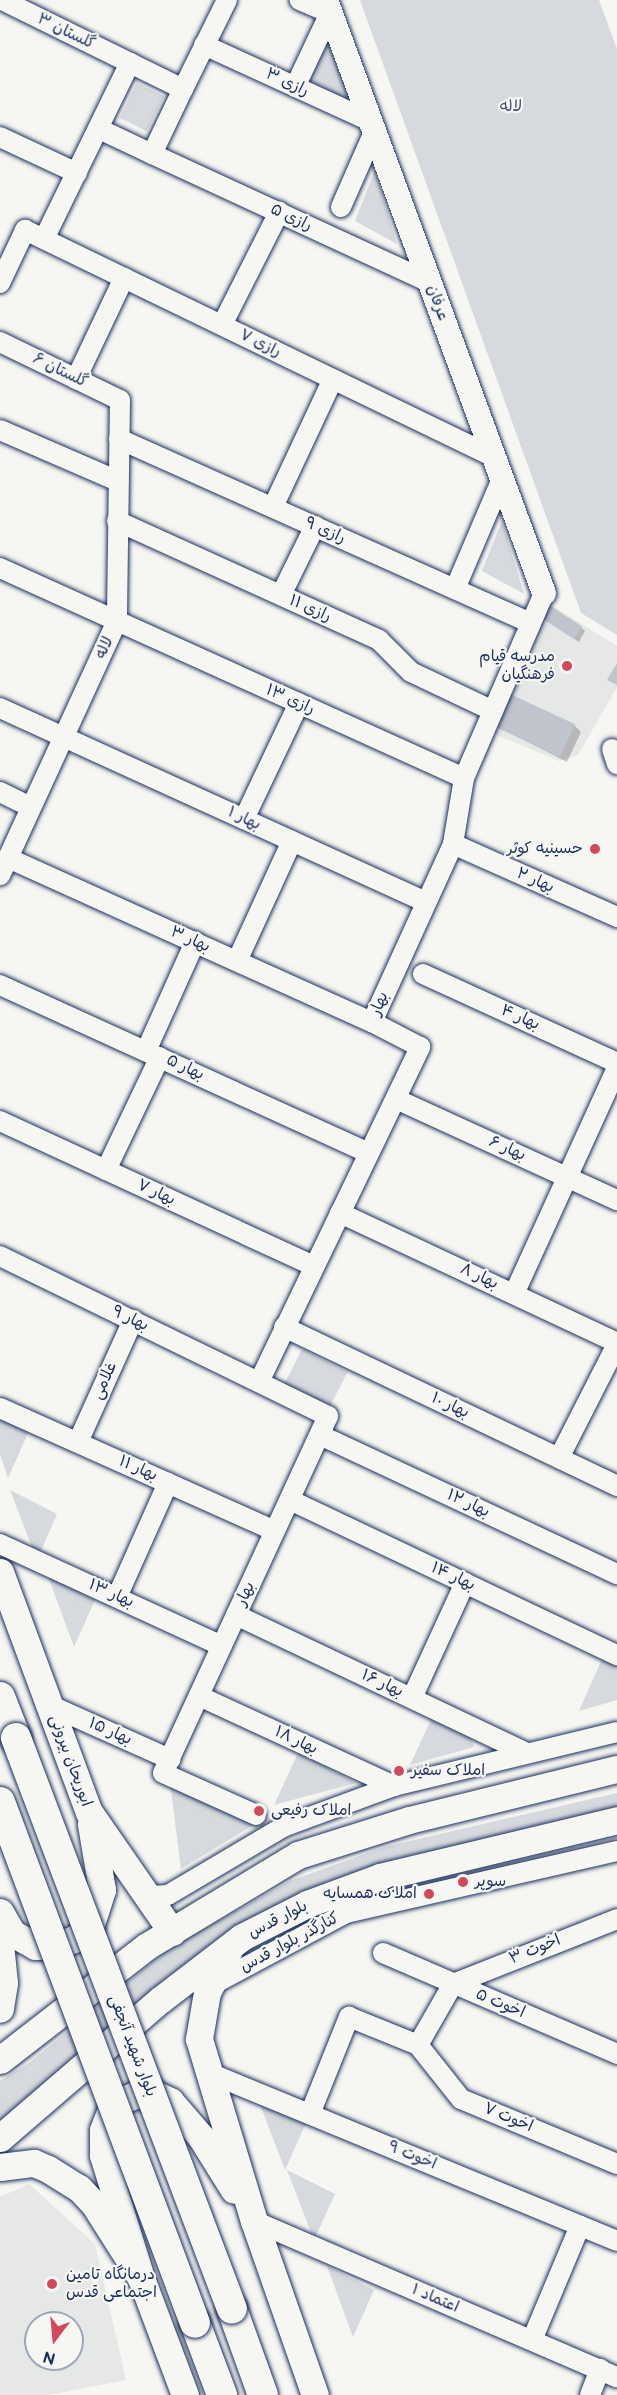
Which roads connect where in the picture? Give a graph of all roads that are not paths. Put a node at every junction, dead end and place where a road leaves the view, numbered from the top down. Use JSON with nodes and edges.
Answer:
{"nodes":[{"id":1,"x":2,"y":0,"type":"edge"},
{"id":2,"x":227,"y":0,"type":"edge"},
{"id":3,"x":300,"y":0,"type":"edge"},
{"id":4,"x":328,"y":7,"type":"edge"},
{"id":5,"x":204,"y":45,"type":"junction"},
{"id":6,"x":130,"y":63,"type":"junction"},
{"id":7,"x":296,"y":87,"type":"junction"},
{"id":8,"x":183,"y":88,"type":"junction"},
{"id":9,"x":372,"y":127,"type":"junction"},
{"id":10,"x":99,"y":129,"type":"junction"},
{"id":11,"x":0,"y":137,"type":"edge"},
{"id":12,"x":152,"y":154,"type":"junction"},
{"id":13,"x":77,"y":173,"type":"junction"},
{"id":14,"x":341,"y":207,"type":"dead end"},
{"id":15,"x":279,"y":212,"type":"junction"},
{"id":16,"x":44,"y":240,"type":"junction"},
{"id":17,"x":124,"y":278,"type":"junction"},
{"id":18,"x":429,"y":282,"type":"junction"},
{"id":19,"x":0,"y":283,"type":"edge"},
{"id":20,"x":222,"y":325,"type":"junction"},
{"id":21,"x":0,"y":342,"type":"edge"},
{"id":22,"x":76,"y":379,"type":"junction"},
{"id":23,"x":333,"y":379,"type":"junction"},
{"id":24,"x":120,"y":400,"type":"joint"},
{"id":25,"x":0,"y":430,"type":"edge"},
{"id":26,"x":119,"y":439,"type":"junction"},
{"id":27,"x":498,"y":468,"type":"junction"},
{"id":28,"x":118,"y":481,"type":"junction"},
{"id":29,"x":273,"y":507,"type":"junction"},
{"id":30,"x":117,"y":522,"type":"junction"},
{"id":31,"x":315,"y":526,"type":"junction"},
{"id":32,"x":0,"y":568,"type":"edge"},
{"id":33,"x":455,"y":589,"type":"junction"},
{"id":34,"x":544,"y":593,"type":"joint"},
{"id":35,"x":281,"y":595,"type":"junction"},
{"id":36,"x":117,"y":621,"type":"junction"},
{"id":37,"x":531,"y":622,"type":"junction"},
{"id":38,"x":299,"y":703,"type":"junction"},
{"id":39,"x":0,"y":708,"type":"edge"},
{"id":40,"x":493,"y":711,"type":"junction"},
{"id":41,"x":64,"y":736,"type":"junction"},
{"id":42,"x":464,"y":778,"type":"junction"},
{"id":43,"x":0,"y":792,"type":"edge"},
{"id":44,"x":31,"y":807,"type":"junction"},
{"id":45,"x":244,"y":819,"type":"junction"},
{"id":46,"x":292,"y":841,"type":"junction"},
{"id":47,"x":453,"y":844,"type":"junction"},
{"id":48,"x":4,"y":867,"type":"edge"},
{"id":49,"x":425,"y":902,"type":"junction"},
{"id":50,"x":617,"y":918,"type":"edge"},
{"id":51,"x":195,"y":942,"type":"junction"},
{"id":52,"x":237,"y":961,"type":"junction"},
{"id":53,"x":423,"y":974,"type":"dead end"},
{"id":54,"x":0,"y":984,"type":"edge"},
{"id":55,"x":372,"y":1022,"type":"junction"},
{"id":56,"x":153,"y":1054,"type":"junction"},
{"id":57,"x":617,"y":1062,"type":"edge"},
{"id":58,"x":617,"y":1068,"type":"edge"},
{"id":59,"x":396,"y":1099,"type":"junction"},
{"id":60,"x":0,"y":1121,"type":"edge"},
{"id":61,"x":369,"y":1153,"type":"junction"},
{"id":62,"x":106,"y":1170,"type":"junction"},
{"id":63,"x":567,"y":1177,"type":"junction"},
{"id":64,"x":617,"y":1200,"type":"edge"},
{"id":65,"x":340,"y":1213,"type":"junction"},
{"id":66,"x":0,"y":1256,"type":"edge"},
{"id":67,"x":312,"y":1265,"type":"junction"},
{"id":68,"x":514,"y":1294,"type":"junction"},
{"id":69,"x":133,"y":1320,"type":"junction"},
{"id":70,"x":284,"y":1327,"type":"junction"},
{"id":71,"x":617,"y":1343,"type":"edge"},
{"id":72,"x":259,"y":1382,"type":"junction"},
{"id":73,"x":0,"y":1408,"type":"edge"},
{"id":74,"x":328,"y":1416,"type":"joint"},
{"id":75,"x":320,"y":1435,"type":"junction"},
{"id":76,"x":78,"y":1442,"type":"junction"},
{"id":77,"x":559,"y":1458,"type":"junction"},
{"id":78,"x":168,"y":1483,"type":"junction"},
{"id":79,"x":617,"y":1486,"type":"edge"},
{"id":80,"x":290,"y":1500,"type":"junction"},
{"id":81,"x":275,"y":1531,"type":"junction"},
{"id":82,"x":0,"y":1544,"type":"edge"},
{"id":83,"x":0,"y":1572,"type":"edge"},
{"id":84,"x":617,"y":1574,"type":"edge"},
{"id":85,"x":465,"y":1583,"type":"junction"},
{"id":86,"x":117,"y":1597,"type":"junction"},
{"id":87,"x":236,"y":1615,"type":"junction"},
{"id":88,"x":222,"y":1646,"type":"junction"},
{"id":89,"x":617,"y":1655,"type":"edge"},
{"id":90,"x":199,"y":1696,"type":"junction"},
{"id":91,"x":0,"y":1697,"type":"edge"},
{"id":92,"x":412,"y":1698,"type":"junction"},
{"id":93,"x":49,"y":1705,"type":"junction"},
{"id":94,"x":617,"y":1732,"type":"edge"},
{"id":95,"x":527,"y":1753,"type":"junction"},
{"id":96,"x":167,"y":1766,"type":"junction"},
{"id":97,"x":617,"y":1769,"type":"edge"},
{"id":98,"x":394,"y":1786,"type":"junction"},
{"id":99,"x":0,"y":1802,"type":"edge"},
{"id":100,"x":89,"y":1812,"type":"junction"},
{"id":101,"x":256,"y":1815,"type":"dead end"},
{"id":102,"x":617,"y":1820,"type":"edge"},
{"id":103,"x":617,"y":1851,"type":"edge"},
{"id":104,"x":185,"y":1886,"type":"junction"},
{"id":105,"x":138,"y":1889,"type":"junction"},
{"id":106,"x":0,"y":1912,"type":"edge"},
{"id":107,"x":617,"y":1919,"type":"edge"},
{"id":108,"x":172,"y":1932,"type":"junction"},
{"id":109,"x":232,"y":1942,"type":"junction"},
{"id":110,"x":0,"y":1944,"type":"edge"},
{"id":111,"x":383,"y":1953,"type":"dead end"},
{"id":112,"x":453,"y":1983,"type":"junction"},
{"id":113,"x":210,"y":1986,"type":"junction"},
{"id":114,"x":0,"y":2009,"type":"edge"},
{"id":115,"x":418,"y":2045,"type":"junction"},
{"id":116,"x":617,"y":2054,"type":"edge"},
{"id":117,"x":0,"y":2060,"type":"edge"},
{"id":118,"x":207,"y":2072,"type":"junction"},
{"id":119,"x":310,"y":2114,"type":"junction"},
{"id":120,"x":0,"y":2138,"type":"edge"},
{"id":121,"x":617,"y":2164,"type":"edge"},
{"id":122,"x":0,"y":2167,"type":"edge"},
{"id":123,"x":254,"y":2221,"type":"junction"},
{"id":124,"x":580,"y":2226,"type":"junction"},
{"id":125,"x":615,"y":2236,"type":"edge"},
{"id":126,"x":141,"y":2278,"type":"junction"},
{"id":127,"x":532,"y":2340,"type":"junction"},
{"id":128,"x":609,"y":2373,"type":"edge"},
{"id":129,"x":185,"y":2395,"type":"edge"},
{"id":130,"x":222,"y":2395,"type":"edge"},
{"id":131,"x":263,"y":2395,"type":"edge"},
{"id":132,"x":315,"y":2395,"type":"edge"},
{"id":133,"x":590,"y":2395,"type":"edge"}],
"edges":[{"from":1,"to":6,"type":"street","name":"گلستان ۳"},
{"from":2,"to":5,"type":"street"},
{"from":3,"to":4,"type":"street"},
{"from":4,"to":7,"type":"street"},
{"from":4,"to":9,"type":"street","name":"عرفان"},
{"from":5,"to":7,"type":"street","name":"رازی ۳"},
{"from":5,"to":8,"type":"street"},
{"from":6,"to":8,"type":"street","name":"گلستان ۳"},
{"from":6,"to":10,"type":"street"},
{"from":7,"to":9,"type":"street","name":"رازی ۳"},
{"from":8,"to":12,"type":"street"},
{"from":9,"to":14,"type":"street"},
{"from":9,"to":18,"type":"street","name":"عرفان"},
{"from":10,"to":12,"type":"street","name":"رازی ۵"},
{"from":10,"to":13,"type":"street"},
{"from":11,"to":13,"type":"street"},
{"from":12,"to":15,"type":"street","name":"رازی ۵"},
{"from":13,"to":16,"type":"street"},
{"from":15,"to":18,"type":"street","name":"رازی ۵"},
{"from":15,"to":20,"type":"street"},
{"from":16,"to":17,"type":"street","name":"رازی ۷"},
{"from":16,"to":19,"type":"street","name":"رازی ۷"},
{"from":17,"to":20,"type":"street","name":"رازی ۷"},
{"from":17,"to":22,"type":"street"},
{"from":18,"to":27,"type":"street","name":"عرفان"},
{"from":20,"to":23,"type":"street","name":"رازی ۷"},
{"from":21,"to":22,"type":"street","name":"گلستان ۶"},
{"from":22,"to":24,"type":"street","name":"گلستان ۶"},
{"from":23,"to":27,"type":"street","name":"رازی ۷"},
{"from":23,"to":29,"type":"street"},
{"from":24,"to":26,"type":"street","name":"لاله"},
{"from":25,"to":28,"type":"street"},
{"from":26,"to":28,"type":"street","name":"لاله"},
{"from":26,"to":29,"type":"street","name":"رازی ۹"},
{"from":27,"to":33,"type":"street"},
{"from":27,"to":34,"type":"street","name":"عرفان"},
{"from":28,"to":30,"type":"street","name":"لاله"},
{"from":29,"to":31,"type":"street","name":"رازی ۹"},
{"from":30,"to":35,"type":"street","name":"رازی ۱۱"},
{"from":30,"to":36,"type":"street","name":"لاله"},
{"from":31,"to":33,"type":"street","name":"رازی ۹"},
{"from":31,"to":35,"type":"street"},
{"from":32,"to":36,"type":"street","name":"رازی ۱۳"},
{"from":33,"to":37,"type":"street","name":"رازی ۹"},
{"from":34,"to":37,"type":"street","name":"بهار"},
{"from":35,"to":40,"type":"street","name":"رازی ۱۱"},
{"from":36,"to":38,"type":"street","name":"رازی ۱۳"},
{"from":36,"to":41,"type":"street","name":"لاله"},
{"from":37,"to":40,"type":"street","name":"بهار"},
{"from":38,"to":42,"type":"street","name":"رازی ۱۳"},
{"from":38,"to":45,"type":"street"},
{"from":39,"to":41,"type":"street","name":"بهار ۱"},
{"from":40,"to":42,"type":"street","name":"بهار"},
{"from":41,"to":44,"type":"street","name":"لاله"},
{"from":41,"to":45,"type":"street","name":"بهار ۱"},
{"from":42,"to":47,"type":"street","name":"بهار"},
{"from":43,"to":44,"type":"street"},
{"from":44,"to":48,"type":"street","name":"لاله"},
{"from":45,"to":46,"type":"street","name":"بهار ۱"},
{"from":46,"to":49,"type":"street","name":"بهار ۱"},
{"from":46,"to":52,"type":"street"},
{"from":47,"to":49,"type":"street","name":"بهار"},
{"from":47,"to":50,"type":"street","name":"بهار ۲"},
{"from":48,"to":51,"type":"street","name":"بهار ۳"},
{"from":49,"to":55,"type":"street","name":"بهار"},
{"from":51,"to":52,"type":"street","name":"بهار ۳"},
{"from":51,"to":56,"type":"street"},
{"from":52,"to":55,"type":"street","name":"بهار ۳"},
{"from":53,"to":57,"type":"street","name":"بهار ۴"},
{"from":54,"to":56,"type":"street","name":"بهار ۵"},
{"from":55,"to":59,"type":"street","name":"بهار"},
{"from":56,"to":61,"type":"street","name":"بهار ۵"},
{"from":56,"to":62,"type":"street"},
{"from":58,"to":63,"type":"street"},
{"from":59,"to":61,"type":"street","name":"بهار"},
{"from":59,"to":63,"type":"street","name":"بهار ۶"},
{"from":60,"to":62,"type":"street","name":"بهار ۷"},
{"from":61,"to":65,"type":"street","name":"بهار"},
{"from":62,"to":67,"type":"street","name":"بهار ۷"},
{"from":63,"to":64,"type":"street","name":"بهار ۶"},
{"from":63,"to":68,"type":"street"},
{"from":65,"to":67,"type":"street","name":"بهار"},
{"from":65,"to":68,"type":"street","name":"بهار ۸"},
{"from":66,"to":69,"type":"street","name":"بهار ۹"},
{"from":67,"to":70,"type":"street","name":"بهار"},
{"from":68,"to":71,"type":"street","name":"بهار ۸"},
{"from":69,"to":72,"type":"street","name":"بهار ۹"},
{"from":69,"to":76,"type":"street","name":"غلامی"},
{"from":70,"to":72,"type":"street","name":"بهار"},
{"from":70,"to":77,"type":"street","name":"بهار ۱۰"},
{"from":71,"to":77,"type":"street"},
{"from":72,"to":74,"type":"street","name":"بهار ۹"},
{"from":73,"to":76,"type":"street","name":"بهار ۱۱"},
{"from":74,"to":75,"type":"street","name":"بهار"},
{"from":75,"to":80,"type":"street","name":"بهار"},
{"from":75,"to":84,"type":"street","name":"بهار ۱۲"},
{"from":76,"to":78,"type":"street","name":"بهار ۱۱"},
{"from":77,"to":79,"type":"street","name":"بهار ۱۰"},
{"from":78,"to":81,"type":"street","name":"بهار ۱۱"},
{"from":78,"to":86,"type":"street"},
{"from":80,"to":81,"type":"street","name":"بهار"},
{"from":80,"to":85,"type":"street","name":"بهار ۱۴"},
{"from":81,"to":87,"type":"street","name":"بهار"},
{"from":82,"to":86,"type":"street","name":"بهار ۱۳"},
{"from":83,"to":93,"type":"main road","name":"ابوریحان بیرونی"},
{"from":85,"to":89,"type":"street","name":"بهار ۱۴"},
{"from":85,"to":92,"type":"street"},
{"from":86,"to":88,"type":"street","name":"بهار ۱۳"},
{"from":87,"to":88,"type":"street","name":"بهار"},
{"from":87,"to":92,"type":"street","name":"بهار ۱۶"},
{"from":88,"to":90,"type":"street","name":"بهار"},
{"from":90,"to":96,"type":"street","name":"بهار"},
{"from":90,"to":98,"type":"street","name":"بهار ۱۸"},
{"from":91,"to":131,"type":"main road","name":"بلوار شهید آنجفی","bridge":true},
{"from":92,"to":95,"type":"street","name":"بهار ۱۶"},
{"from":93,"to":96,"type":"street","name":"بهار ۱۵"},
{"from":93,"to":100,"type":"main road","name":"ابوریحان بیرونی"},
{"from":94,"to":95,"type":"street"},
{"from":95,"to":98,"type":"street"},
{"from":96,"to":101,"type":"street","name":"بهار ۱۵"},
{"from":97,"to":108,"type":"main road"},
{"from":98,"to":104,"type":"street"},
{"from":99,"to":130,"type":"main road","bridge":true},
{"from":100,"to":105,"type":"main road","name":"ابوریحان بیرونی"},
{"from":100,"to":106,"type":"main road"},
{"from":102,"to":109,"type":"main road","name":"بلوار قدس"},
{"from":103,"to":113,"type":"street","name":"کنارگذر بلوار قدس"},
{"from":104,"to":105,"type":"street"},
{"from":104,"to":108,"type":"street"},
{"from":105,"to":108,"type":"main road","name":"ابوریحان بیرونی"},
{"from":107,"to":112,"type":"street","name":"اخوت ۳"},
{"from":108,"to":117,"type":"main road"},
{"from":109,"to":113,"type":"main road"},
{"from":109,"to":120,"type":"main road","name":"بلوار قدس"},
{"from":110,"to":114,"type":"main road"},
{"from":111,"to":112,"type":"street","name":"اخوت ۵"},
{"from":112,"to":115,"type":"street"},
{"from":112,"to":116,"type":"street","name":"اخوت ۵"},
{"from":113,"to":118,"type":"main road"},
{"from":115,"to":119,"type":"street"},
{"from":115,"to":121,"type":"street","name":"اخوت ۷"},
{"from":118,"to":119,"type":"street","name":"اخوت ۹"},
{"from":118,"to":123,"type":"main road"},
{"from":119,"to":124,"type":"street","name":"اخوت ۹"},
{"from":122,"to":126,"type":"main road"},
{"from":123,"to":126,"type":"main road"},
{"from":123,"to":127,"type":"street","name":"اعتماد ۱"},
{"from":123,"to":132,"type":"main road"},
{"from":124,"to":125,"type":"street","name":"اخوت ۹"},
{"from":124,"to":127,"type":"street"},
{"from":126,"to":129,"type":"main road"},
{"from":127,"to":128,"type":"street","name":"اعتماد ۱"},
{"from":128,"to":133,"type":"street"}]}
